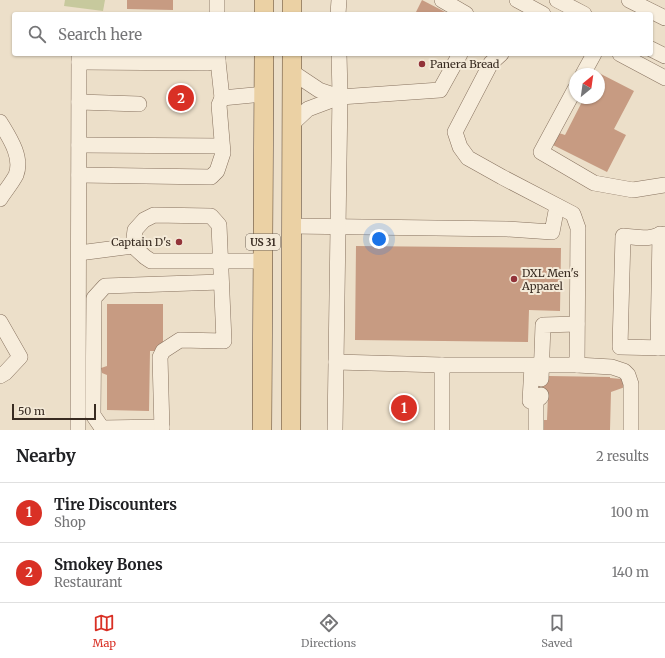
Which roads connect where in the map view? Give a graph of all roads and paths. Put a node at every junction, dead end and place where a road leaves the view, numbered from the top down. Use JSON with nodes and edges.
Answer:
{"nodes":[{"id":1,"x":216,"y":0,"type":"edge"},
{"id":2,"x":264,"y":0,"type":"edge"},
{"id":3,"x":292,"y":0,"type":"edge"},
{"id":4,"x":339,"y":0,"type":"edge"},
{"id":5,"x":442,"y":0,"type":"edge"},
{"id":6,"x":516,"y":0,"type":"edge"},
{"id":7,"x":558,"y":0,"type":"edge"},
{"id":8,"x":629,"y":0,"type":"edge"},
{"id":9,"x":217,"y":12,"type":"edge"},
{"id":10,"x":264,"y":12,"type":"edge"},
{"id":11,"x":292,"y":12,"type":"edge"},
{"id":12,"x":338,"y":12,"type":"edge"},
{"id":13,"x":463,"y":12,"type":"edge"},
{"id":14,"x":534,"y":12,"type":"edge"},
{"id":15,"x":580,"y":12,"type":"edge"},
{"id":16,"x":665,"y":18,"type":"edge"},
{"id":17,"x":653,"y":50,"type":"edge"},
{"id":18,"x":264,"y":56,"type":"edge"},
{"id":19,"x":339,"y":56,"type":"edge"},
{"id":20,"x":459,"y":56,"type":"edge"},
{"id":21,"x":499,"y":56,"type":"edge"},
{"id":22,"x":593,"y":56,"type":"edge"},
{"id":23,"x":624,"y":56,"type":"edge"},
{"id":24,"x":665,"y":56,"type":"edge"},
{"id":25,"x":79,"y":58,"type":"edge"},
{"id":26,"x":218,"y":58,"type":"edge"},
{"id":27,"x":292,"y":63,"type":"edge"},
{"id":28,"x":586,"y":68,"type":"edge"},
{"id":29,"x":665,"y":78,"type":"edge"},
{"id":30,"x":264,"y":94,"type":"junction"},
{"id":31,"x":340,"y":97,"type":"junction"},
{"id":32,"x":222,"y":98,"type":"junction"},
{"id":33,"x":569,"y":100,"type":"edge"},
{"id":34,"x":79,"y":102,"type":"junction"},
{"id":35,"x":139,"y":104,"type":"dead end"},
{"id":36,"x":0,"y":122,"type":"edge"},
{"id":37,"x":292,"y":124,"type":"junction"},
{"id":38,"x":79,"y":145,"type":"junction"},
{"id":39,"x":222,"y":146,"type":"junction"},
{"id":40,"x":79,"y":175,"type":"junction"},
{"id":41,"x":665,"y":185,"type":"edge"},
{"id":42,"x":0,"y":199,"type":"edge"},
{"id":43,"x":557,"y":206,"type":"junction"},
{"id":44,"x":291,"y":226,"type":"junction"},
{"id":45,"x":337,"y":226,"type":"junction"},
{"id":46,"x":662,"y":234,"type":"edge"},
{"id":47,"x":134,"y":246,"type":"junction"},
{"id":48,"x":79,"y":253,"type":"junction"},
{"id":49,"x":221,"y":261,"type":"junction"},
{"id":50,"x":263,"y":261,"type":"junction"},
{"id":51,"x":221,"y":282,"type":"junction"},
{"id":52,"x":0,"y":322,"type":"edge"},
{"id":53,"x":577,"y":324,"type":"junction"},
{"id":54,"x":661,"y":348,"type":"edge"},
{"id":55,"x":336,"y":362,"type":"junction"},
{"id":56,"x":577,"y":365,"type":"junction"},
{"id":57,"x":442,"y":366,"type":"junction"},
{"id":58,"x":538,"y":370,"type":"junction"},
{"id":59,"x":0,"y":376,"type":"edge"},
{"id":60,"x":162,"y":428,"type":"edge"},
{"id":61,"x":78,"y":430,"type":"edge"},
{"id":62,"x":262,"y":430,"type":"edge"},
{"id":63,"x":291,"y":430,"type":"edge"},
{"id":64,"x":335,"y":430,"type":"edge"},
{"id":65,"x":442,"y":430,"type":"edge"},
{"id":66,"x":536,"y":430,"type":"edge"},
{"id":67,"x":631,"y":430,"type":"edge"}],
"edges":[{"from":1,"to":9,"type":"street"},
{"from":2,"to":10,"type":"main road"},
{"from":3,"to":11,"type":"main road"},
{"from":4,"to":12,"type":"street"},
{"from":5,"to":13,"type":"street"},
{"from":6,"to":14,"type":"street"},
{"from":7,"to":15,"type":"street"},
{"from":8,"to":16,"type":"street"},
{"from":17,"to":24,"type":"street"},
{"from":18,"to":30,"type":"main road","number":"US 31"},
{"from":19,"to":31,"type":"street"},
{"from":20,"to":31,"type":"street"},
{"from":21,"to":43,"type":"street"},
{"from":22,"to":28,"type":"street"},
{"from":23,"to":29,"type":"street"},
{"from":25,"to":26,"type":"street"},
{"from":25,"to":34,"type":"street"},
{"from":26,"to":32,"type":"street"},
{"from":27,"to":31,"type":"street"},
{"from":27,"to":37,"type":"main road","number":"US 31"},
{"from":30,"to":32,"type":"street"},
{"from":30,"to":50,"type":"main road","number":"US 31"},
{"from":31,"to":37,"type":"street"},
{"from":31,"to":45,"type":"street"},
{"from":32,"to":39,"type":"street"},
{"from":33,"to":41,"type":"street"},
{"from":34,"to":35,"type":"street"},
{"from":34,"to":38,"type":"street"},
{"from":36,"to":42,"type":"street"},
{"from":37,"to":44,"type":"main road","number":"US 31"},
{"from":38,"to":39,"type":"street"},
{"from":38,"to":40,"type":"street"},
{"from":39,"to":40,"type":"street"},
{"from":40,"to":48,"type":"street"},
{"from":43,"to":45,"type":"street"},
{"from":43,"to":53,"type":"street"},
{"from":44,"to":45,"type":"street"},
{"from":44,"to":63,"type":"main road","number":"US 31"},
{"from":45,"to":55,"type":"street"},
{"from":46,"to":54,"type":"street"},
{"from":46,"to":54,"type":"street"},
{"from":47,"to":48,"type":"street"},
{"from":47,"to":49,"type":"street"},
{"from":47,"to":49,"type":"street"},
{"from":48,"to":61,"type":"street"},
{"from":49,"to":50,"type":"street"},
{"from":49,"to":51,"type":"street"},
{"from":50,"to":62,"type":"main road","number":"US 31"},
{"from":51,"to":60,"type":"street"},
{"from":51,"to":60,"type":"street"},
{"from":52,"to":59,"type":"street"},
{"from":53,"to":56,"type":"street"},
{"from":53,"to":58,"type":"street"},
{"from":55,"to":57,"type":"street"},
{"from":55,"to":64,"type":"street"},
{"from":56,"to":58,"type":"street"},
{"from":56,"to":67,"type":"street"},
{"from":57,"to":58,"type":"street"},
{"from":57,"to":65,"type":"street"},
{"from":58,"to":66,"type":"street"}]}
